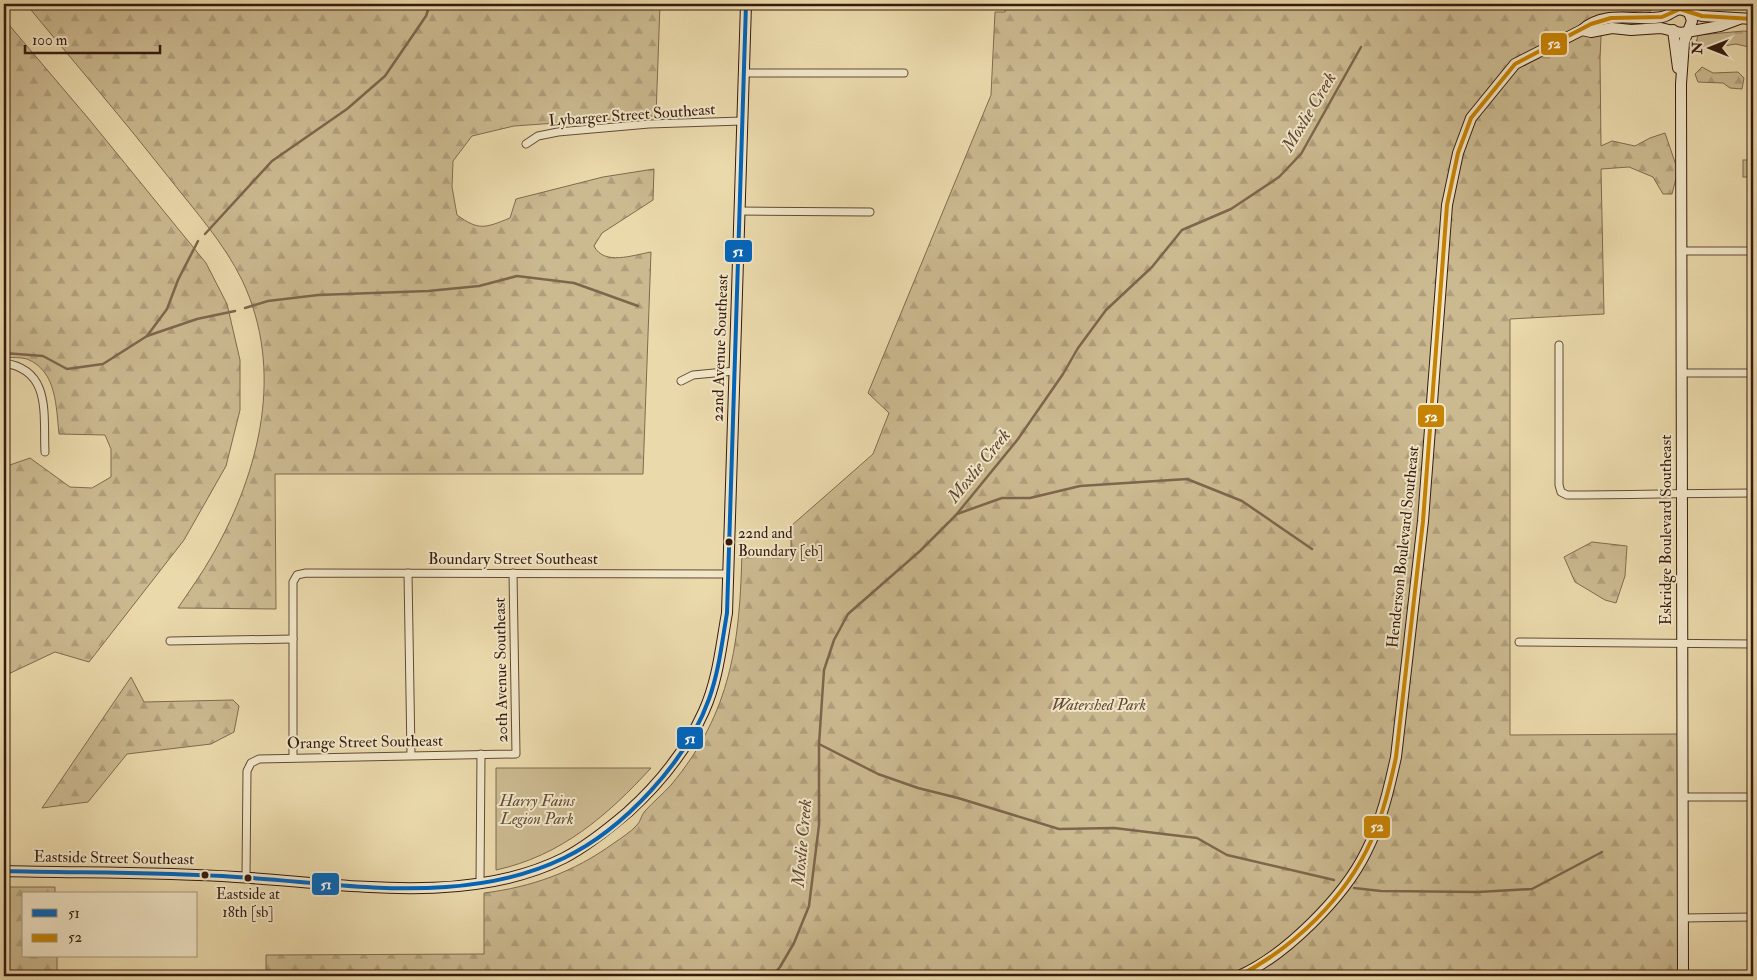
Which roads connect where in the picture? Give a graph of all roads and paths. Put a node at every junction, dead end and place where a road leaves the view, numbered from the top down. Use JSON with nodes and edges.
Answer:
{"nodes":[{"id":1,"x":746,"y":4,"type":"edge"},
{"id":2,"x":1675,"y":9,"type":"edge"},
{"id":3,"x":1689,"y":10,"type":"edge"},
{"id":4,"x":1738,"y":20,"type":"junction"},
{"id":5,"x":1753,"y":20,"type":"edge"},
{"id":6,"x":1582,"y":30,"type":"junction"},
{"id":7,"x":1673,"y":30,"type":"junction"},
{"id":8,"x":1687,"y":31,"type":"junction"},
{"id":9,"x":744,"y":73,"type":"junction"},
{"id":10,"x":904,"y":73,"type":"dead end"},
{"id":11,"x":1681,"y":84,"type":"junction"},
{"id":12,"x":742,"y":121,"type":"junction"},
{"id":13,"x":526,"y":144,"type":"dead end"},
{"id":14,"x":739,"y":211,"type":"junction"},
{"id":15,"x":870,"y":212,"type":"dead end"},
{"id":16,"x":1681,"y":251,"type":"junction"},
{"id":17,"x":1753,"y":252,"type":"edge"},
{"id":18,"x":1559,"y":345,"type":"dead end"},
{"id":19,"x":4,"y":363,"type":"edge"},
{"id":20,"x":734,"y":371,"type":"junction"},
{"id":21,"x":1681,"y":373,"type":"junction"},
{"id":22,"x":1753,"y":373,"type":"edge"},
{"id":23,"x":681,"y":382,"type":"dead end"},
{"id":24,"x":44,"y":452,"type":"dead end"},
{"id":25,"x":1753,"y":493,"type":"edge"},
{"id":26,"x":1681,"y":495,"type":"junction"},
{"id":27,"x":408,"y":573,"type":"junction"},
{"id":28,"x":513,"y":573,"type":"junction"},
{"id":29,"x":728,"y":574,"type":"junction"},
{"id":30,"x":293,"y":639,"type":"junction"},
{"id":31,"x":170,"y":642,"type":"dead end"},
{"id":32,"x":1519,"y":642,"type":"dead end"},
{"id":33,"x":1753,"y":644,"type":"edge"},
{"id":34,"x":1681,"y":645,"type":"junction"},
{"id":35,"x":482,"y":754,"type":"junction"},
{"id":36,"x":411,"y":755,"type":"junction"},
{"id":37,"x":293,"y":757,"type":"junction"},
{"id":38,"x":1683,"y":797,"type":"junction"},
{"id":39,"x":1753,"y":797,"type":"edge"},
{"id":40,"x":4,"y":871,"type":"edge"},
{"id":41,"x":246,"y":877,"type":"junction"},
{"id":42,"x":480,"y":883,"type":"junction"},
{"id":43,"x":1753,"y":917,"type":"edge"},
{"id":44,"x":1683,"y":918,"type":"junction"},
{"id":45,"x":1239,"y":976,"type":"edge"},
{"id":46,"x":1683,"y":976,"type":"edge"}],
"edges":[{"from":1,"to":9,"type":"street","name":"22nd Avenue Southeast"},
{"from":2,"to":3,"type":"street"},
{"from":2,"to":6,"type":"street","name":"Henderson Boulevard Southeast"},
{"from":2,"to":7,"type":"street"},
{"from":3,"to":4,"type":"street"},
{"from":3,"to":8,"type":"street"},
{"from":4,"to":5,"type":"street"},
{"from":4,"to":8,"type":"street"},
{"from":6,"to":7,"type":"street","name":"Henderson Boulevard Southeast"},
{"from":6,"to":45,"type":"street","name":"Henderson Boulevard Southeast"},
{"from":7,"to":8,"type":"street"},
{"from":7,"to":11,"type":"street","name":"Eskridge Boulevard Southeast"},
{"from":8,"to":11,"type":"street","name":"Eskridge Boulevard Southeast"},
{"from":9,"to":10,"type":"street"},
{"from":9,"to":12,"type":"street","name":"22nd Avenue Southeast"},
{"from":11,"to":16,"type":"street","name":"Eskridge Boulevard Southeast"},
{"from":12,"to":13,"type":"street","name":"Lybarger Street Southeast"},
{"from":12,"to":14,"type":"street","name":"22nd Avenue Southeast"},
{"from":14,"to":15,"type":"street"},
{"from":14,"to":20,"type":"street","name":"22nd Avenue Southeast"},
{"from":16,"to":17,"type":"street"},
{"from":16,"to":21,"type":"street","name":"Eskridge Boulevard Southeast"},
{"from":18,"to":26,"type":"street"},
{"from":19,"to":24,"type":"street"},
{"from":20,"to":23,"type":"street"},
{"from":20,"to":29,"type":"street","name":"22nd Avenue Southeast"},
{"from":21,"to":22,"type":"street"},
{"from":21,"to":26,"type":"street","name":"Eskridge Boulevard Southeast"},
{"from":25,"to":26,"type":"street"},
{"from":26,"to":34,"type":"street","name":"Eskridge Boulevard Southeast"},
{"from":27,"to":28,"type":"street","name":"Boundary Street Southeast"},
{"from":27,"to":30,"type":"street","name":"Boundary Street Southeast"},
{"from":27,"to":36,"type":"street"},
{"from":28,"to":29,"type":"street","name":"Boundary Street Southeast"},
{"from":28,"to":35,"type":"street","name":"20th Avenue Southeast"},
{"from":29,"to":42,"type":"street","name":"Eastside Street Southeast"},
{"from":30,"to":31,"type":"street"},
{"from":30,"to":37,"type":"street"},
{"from":32,"to":34,"type":"street"},
{"from":33,"to":34,"type":"street"},
{"from":34,"to":38,"type":"street","name":"Eskridge Boulevard Southeast"},
{"from":35,"to":36,"type":"street","name":"Orange Street Southeast"},
{"from":35,"to":42,"type":"street","name":"20th Avenue Southeast"},
{"from":36,"to":37,"type":"street","name":"Orange Street Southeast"},
{"from":37,"to":41,"type":"street","name":"Orange Street Southeast"},
{"from":38,"to":39,"type":"street"},
{"from":38,"to":44,"type":"street","name":"Eskridge Boulevard Southeast"},
{"from":40,"to":41,"type":"street","name":"Eastside Street Southeast"},
{"from":41,"to":42,"type":"street","name":"Eastside Street Southeast"},
{"from":43,"to":44,"type":"street"},
{"from":44,"to":46,"type":"street","name":"Eskridge Boulevard Southeast"}]}
